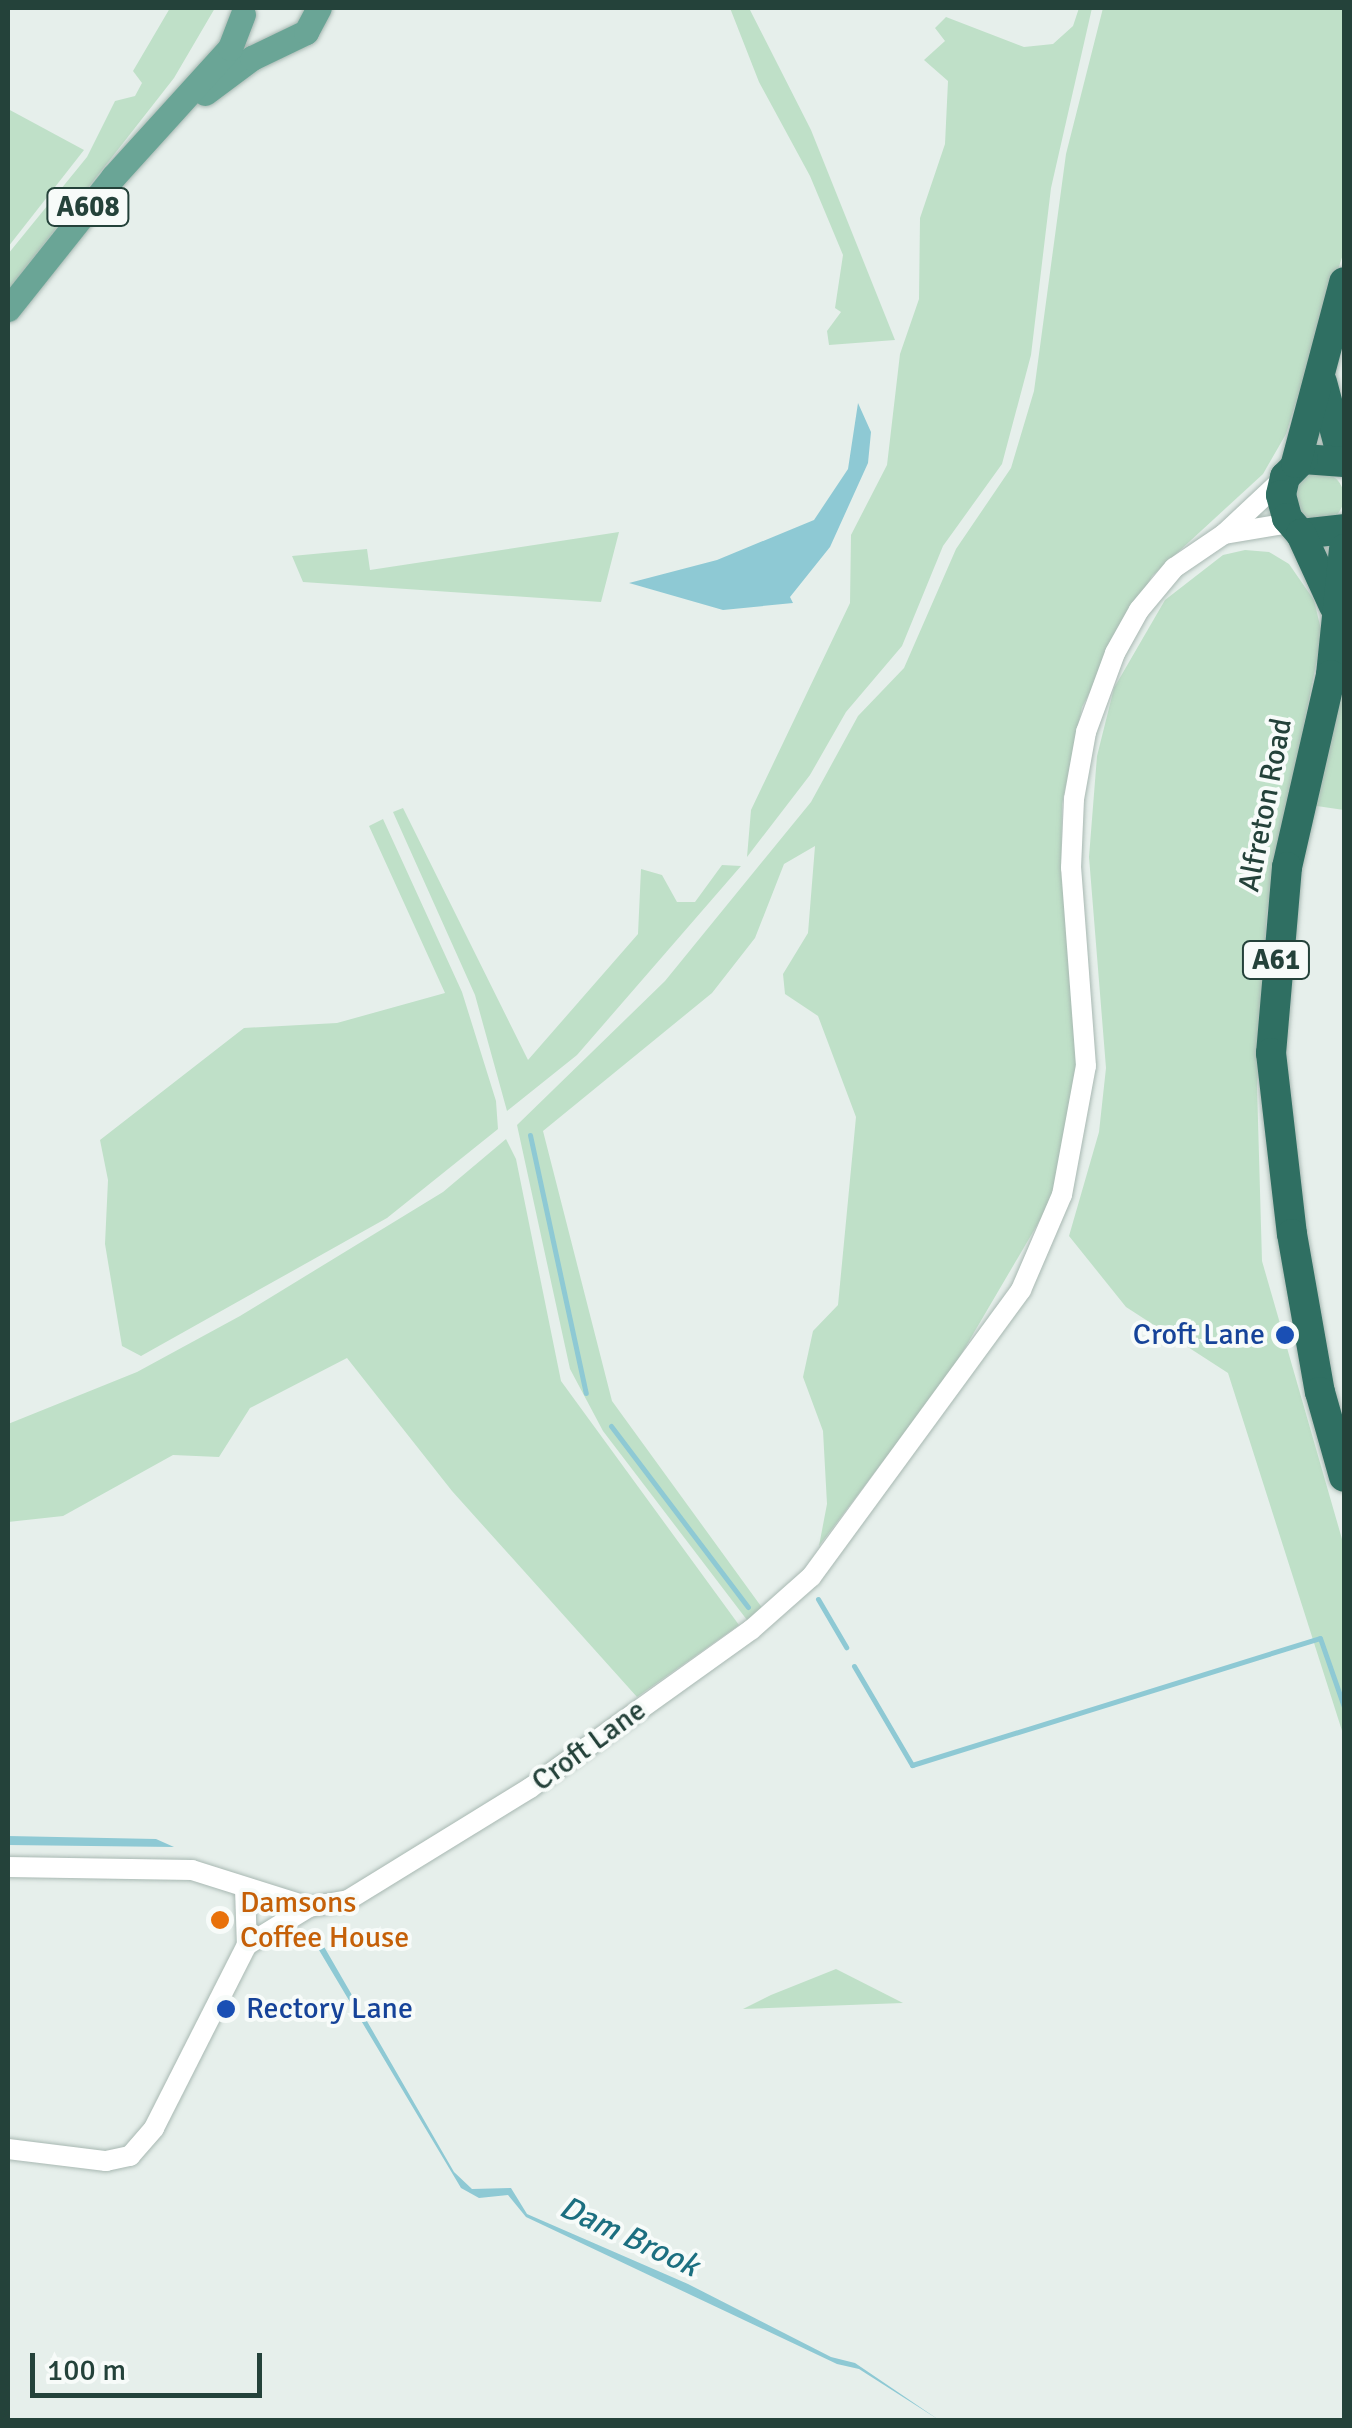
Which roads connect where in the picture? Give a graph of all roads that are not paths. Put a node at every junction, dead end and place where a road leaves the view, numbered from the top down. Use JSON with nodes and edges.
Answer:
{"nodes":[{"id":1,"x":319,"y":8,"type":"edge"},
{"id":2,"x":242,"y":11,"type":"edge"},
{"id":3,"x":280,"y":42,"type":"junction"},
{"id":4,"x":176,"y":111,"type":"junction"},
{"id":5,"x":1344,"y":282,"type":"edge"},
{"id":6,"x":8,"y":308,"type":"edge"},
{"id":7,"x":1320,"y":374,"type":"junction"},
{"id":8,"x":1344,"y":462,"type":"edge"},
{"id":9,"x":1290,"y":470,"type":"junction"},
{"id":10,"x":1295,"y":528,"type":"junction"},
{"id":11,"x":1344,"y":530,"type":"edge"},
{"id":12,"x":1224,"y":534,"type":"junction"},
{"id":13,"x":1344,"y":549,"type":"edge"},
{"id":14,"x":1334,"y":606,"type":"junction"},
{"id":15,"x":1309,"y":1316,"type":"junction"},
{"id":16,"x":1344,"y":1407,"type":"edge"},
{"id":17,"x":1344,"y":1477,"type":"edge"},
{"id":18,"x":8,"y":1867,"type":"edge"},
{"id":19,"x":253,"y":1891,"type":"junction"},
{"id":20,"x":309,"y":1907,"type":"junction"},
{"id":21,"x":247,"y":1945,"type":"junction"},
{"id":22,"x":8,"y":2149,"type":"edge"}],
"edges":[{"from":1,"to":3,"type":"main road"},
{"from":2,"to":3,"type":"main road"},
{"from":2,"to":4,"type":"main road","number":"A608"},
{"from":3,"to":4,"type":"main road","number":"A608"},
{"from":4,"to":6,"type":"main road","number":"A608"},
{"from":5,"to":7,"type":"highway"},
{"from":7,"to":8,"type":"highway"},
{"from":7,"to":9,"type":"highway"},
{"from":8,"to":9,"type":"highway"},
{"from":9,"to":10,"type":"highway","name":"Alfreton Road"},
{"from":9,"to":12,"type":"street","name":"Croft Lane"},
{"from":10,"to":11,"type":"highway"},
{"from":10,"to":12,"type":"street","name":"Croft Lane"},
{"from":10,"to":14,"type":"highway","name":"Alfreton Road","number":"A61"},
{"from":12,"to":20,"type":"street","name":"Croft Lane"},
{"from":13,"to":14,"type":"highway","name":"Alfreton Road","number":"A61"},
{"from":14,"to":15,"type":"highway","name":"Alfreton Road","number":"A61"},
{"from":15,"to":16,"type":"highway","name":"Alfreton Road","number":"A61"},
{"from":15,"to":17,"type":"highway","name":"Alfreton Road","number":"A61"},
{"from":18,"to":19,"type":"street","name":"Croft Lane"},
{"from":19,"to":20,"type":"street","name":"Croft Lane"},
{"from":19,"to":21,"type":"street"},
{"from":20,"to":21,"type":"street"},
{"from":21,"to":22,"type":"street"}]}
